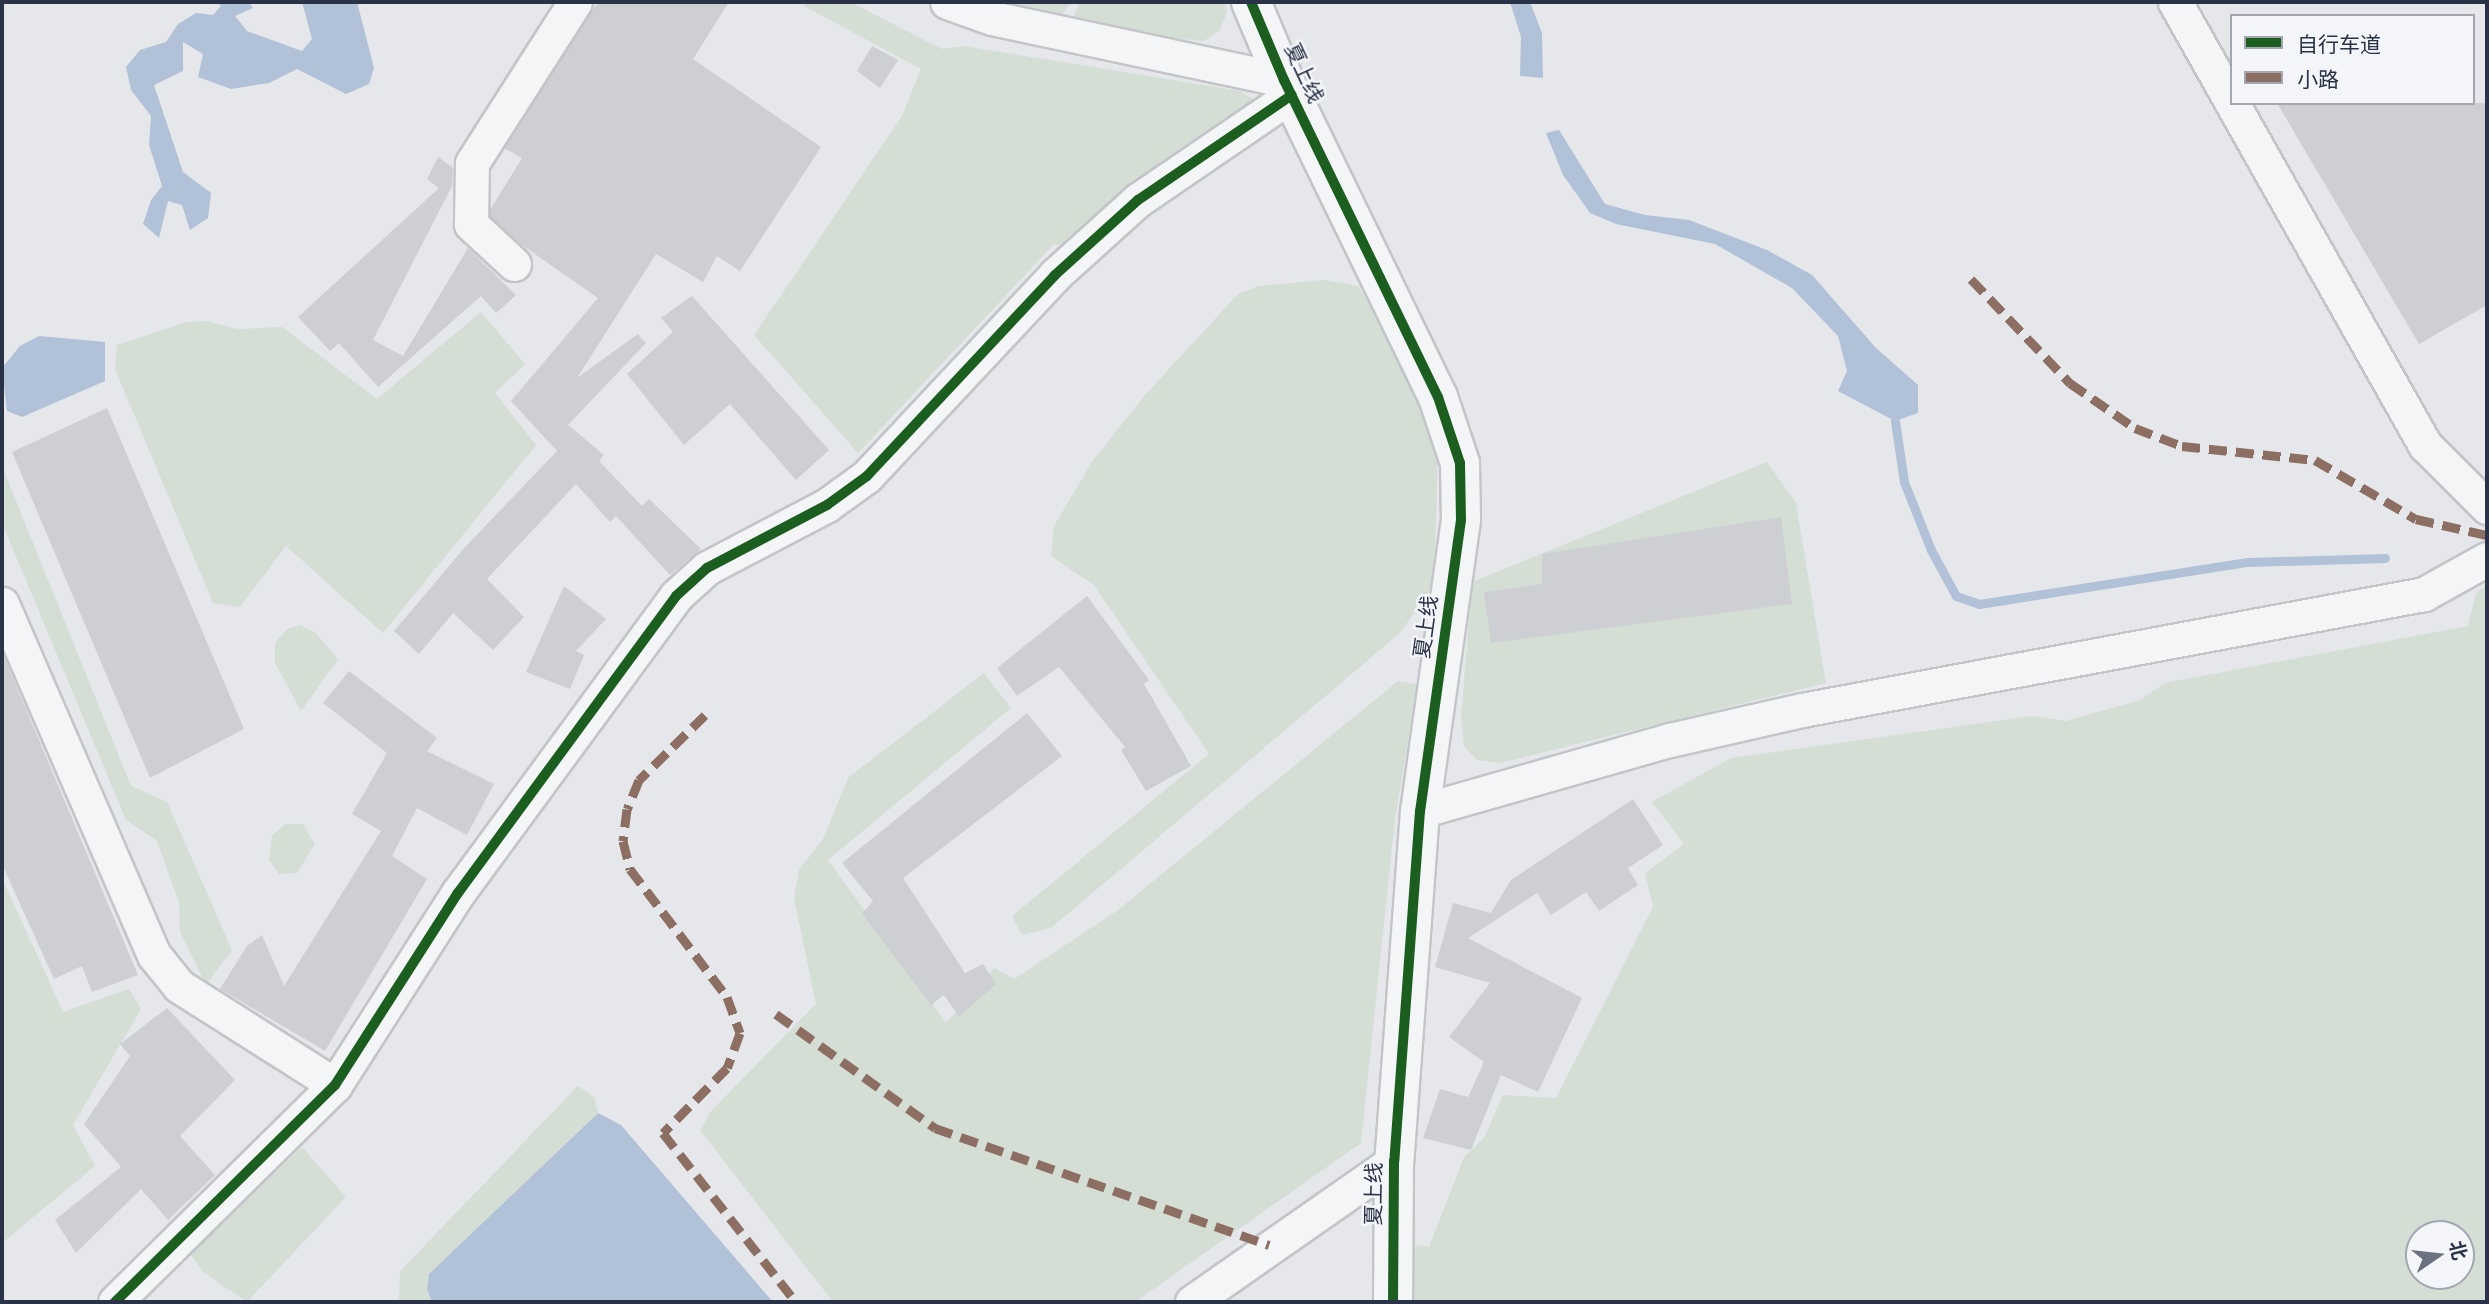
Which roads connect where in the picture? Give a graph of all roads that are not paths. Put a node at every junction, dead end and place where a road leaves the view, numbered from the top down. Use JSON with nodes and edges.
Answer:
{"nodes":[{"id":1,"x":575,"y":2,"type":"edge"},
{"id":2,"x":947,"y":2,"type":"edge"},
{"id":3,"x":1251,"y":2,"type":"edge"},
{"id":4,"x":2175,"y":2,"type":"edge"},
{"id":5,"x":1288,"y":87,"type":"junction"},
{"id":6,"x":2230,"y":99,"type":"edge"},
{"id":7,"x":2233,"y":105,"type":"edge"},
{"id":8,"x":514,"y":264,"type":"dead end"},
{"id":9,"x":2487,"y":508,"type":"edge"},
{"id":10,"x":2487,"y":559,"type":"edge"},
{"id":11,"x":2,"y":604,"type":"edge"},
{"id":12,"x":1420,"y":811,"type":"junction"},
{"id":13,"x":335,"y":1086,"type":"junction"},
{"id":14,"x":1394,"y":1161,"type":"junction"},
{"id":15,"x":115,"y":1302,"type":"edge"},
{"id":16,"x":1192,"y":1302,"type":"edge"},
{"id":17,"x":1393,"y":1302,"type":"edge"}],
"edges":[{"from":1,"to":8,"type":"street"},
{"from":2,"to":5,"type":"street"},
{"from":3,"to":5,"type":"street","name":"夏上线"},
{"from":4,"to":6,"type":"street"},
{"from":5,"to":12,"type":"street","name":"夏上线"},
{"from":5,"to":13,"type":"street"},
{"from":7,"to":9,"type":"street"},
{"from":10,"to":12,"type":"street"},
{"from":11,"to":13,"type":"street"},
{"from":12,"to":14,"type":"street","name":"夏上线"},
{"from":13,"to":15,"type":"street"},
{"from":14,"to":16,"type":"street"},
{"from":14,"to":17,"type":"street","name":"夏上线"}]}
